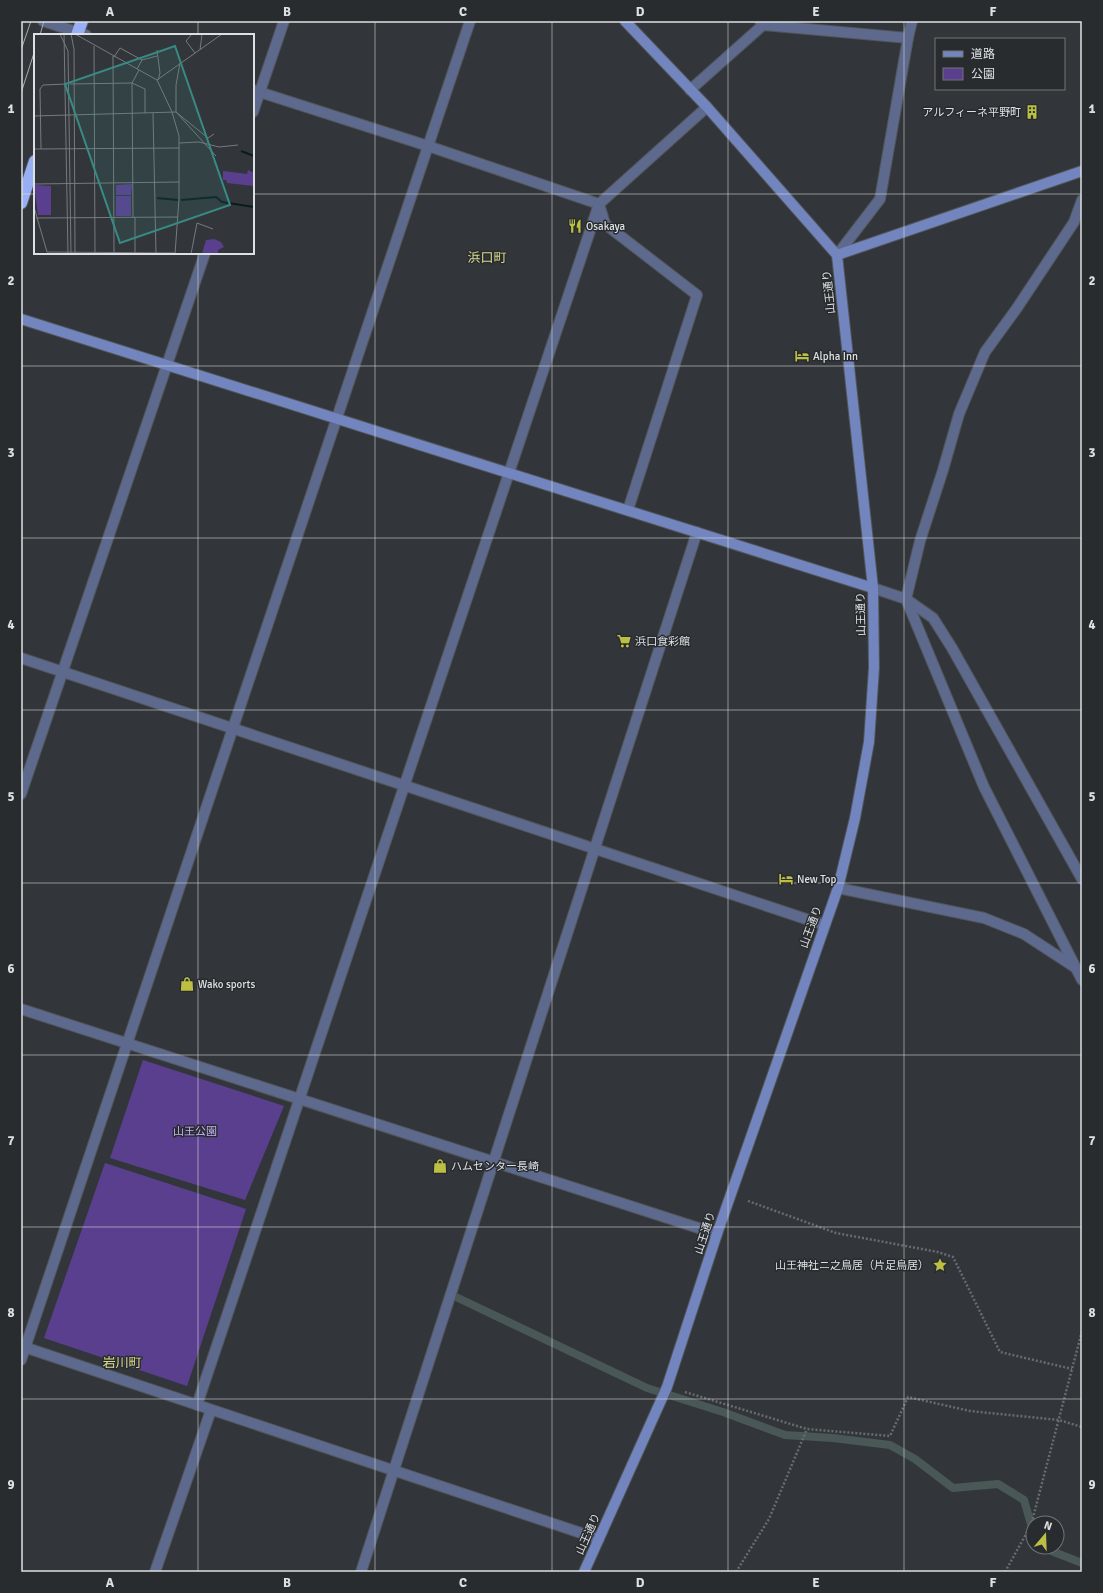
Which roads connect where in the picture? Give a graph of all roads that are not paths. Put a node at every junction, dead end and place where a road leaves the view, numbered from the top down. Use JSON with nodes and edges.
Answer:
{"nodes":[{"id":1,"x":43,"y":21,"type":"edge"},
{"id":2,"x":284,"y":21,"type":"edge"},
{"id":3,"x":470,"y":21,"type":"edge"},
{"id":4,"x":625,"y":21,"type":"edge"},
{"id":5,"x":912,"y":21,"type":"edge"},
{"id":6,"x":762,"y":23,"type":"edge"},
{"id":7,"x":81,"y":31,"type":"edge"},
{"id":8,"x":908,"y":38,"type":"junction"},
{"id":9,"x":690,"y":90,"type":"junction"},
{"id":10,"x":256,"y":91,"type":"edge"},
{"id":11,"x":254,"y":105,"type":"edge"},
{"id":12,"x":707,"y":107,"type":"junction"},
{"id":13,"x":428,"y":146,"type":"junction"},
{"id":14,"x":34,"y":164,"type":"edge"},
{"id":15,"x":1082,"y":171,"type":"edge"},
{"id":16,"x":1082,"y":200,"type":"edge"},
{"id":17,"x":21,"y":203,"type":"edge"},
{"id":18,"x":599,"y":204,"type":"junction"},
{"id":19,"x":205,"y":254,"type":"edge"},
{"id":20,"x":837,"y":255,"type":"junction"},
{"id":21,"x":21,"y":319,"type":"edge"},
{"id":22,"x":167,"y":365,"type":"junction"},
{"id":23,"x":336,"y":419,"type":"junction"},
{"id":24,"x":510,"y":473,"type":"junction"},
{"id":25,"x":628,"y":510,"type":"junction"},
{"id":26,"x":697,"y":532,"type":"junction"},
{"id":27,"x":873,"y":588,"type":"junction"},
{"id":28,"x":906,"y":599,"type":"junction"},
{"id":29,"x":21,"y":658,"type":"edge"},
{"id":30,"x":62,"y":672,"type":"junction"},
{"id":31,"x":233,"y":728,"type":"junction"},
{"id":32,"x":405,"y":786,"type":"junction"},
{"id":33,"x":21,"y":794,"type":"edge"},
{"id":34,"x":594,"y":849,"type":"junction"},
{"id":35,"x":1082,"y":879,"type":"edge"},
{"id":36,"x":838,"y":888,"type":"junction"},
{"id":37,"x":824,"y":925,"type":"junction"},
{"id":38,"x":1079,"y":971,"type":"edge"},
{"id":39,"x":1082,"y":980,"type":"edge"},
{"id":40,"x":21,"y":1009,"type":"edge"},
{"id":41,"x":127,"y":1044,"type":"junction"},
{"id":42,"x":300,"y":1099,"type":"junction"},
{"id":43,"x":493,"y":1162,"type":"junction"},
{"id":44,"x":717,"y":1234,"type":"junction"},
{"id":45,"x":23,"y":1347,"type":"edge"},
{"id":46,"x":21,"y":1360,"type":"edge"},
{"id":47,"x":197,"y":1405,"type":"junction"},
{"id":48,"x":211,"y":1410,"type":"junction"},
{"id":49,"x":393,"y":1471,"type":"junction"},
{"id":50,"x":599,"y":1539,"type":"junction"},
{"id":51,"x":155,"y":1572,"type":"edge"},
{"id":52,"x":361,"y":1572,"type":"edge"},
{"id":53,"x":584,"y":1572,"type":"edge"}],
"edges":[{"from":1,"to":7,"type":"street"},
{"from":2,"to":10,"type":"street"},
{"from":3,"to":13,"type":"street"},
{"from":4,"to":9,"type":"street"},
{"from":5,"to":8,"type":"street"},
{"from":6,"to":8,"type":"street"},
{"from":6,"to":9,"type":"street"},
{"from":8,"to":20,"type":"street"},
{"from":9,"to":12,"type":"street"},
{"from":10,"to":11,"type":"street"},
{"from":10,"to":13,"type":"street"},
{"from":12,"to":18,"type":"street"},
{"from":12,"to":20,"type":"street"},
{"from":13,"to":18,"type":"street"},
{"from":13,"to":23,"type":"street"},
{"from":14,"to":17,"type":"highway"},
{"from":15,"to":20,"type":"street"},
{"from":16,"to":28,"type":"street"},
{"from":18,"to":24,"type":"street"},
{"from":18,"to":25,"type":"street"},
{"from":19,"to":22,"type":"street"},
{"from":20,"to":27,"type":"street","name":"山王通り"},
{"from":21,"to":22,"type":"street"},
{"from":22,"to":23,"type":"street"},
{"from":22,"to":30,"type":"street"},
{"from":23,"to":24,"type":"street"},
{"from":23,"to":31,"type":"street"},
{"from":24,"to":25,"type":"street"},
{"from":24,"to":32,"type":"street"},
{"from":25,"to":26,"type":"street"},
{"from":26,"to":27,"type":"street"},
{"from":26,"to":34,"type":"street"},
{"from":27,"to":28,"type":"street"},
{"from":27,"to":36,"type":"street","name":"山王通り"},
{"from":28,"to":35,"type":"street"},
{"from":28,"to":38,"type":"street"},
{"from":29,"to":30,"type":"street"},
{"from":30,"to":31,"type":"street"},
{"from":30,"to":33,"type":"street"},
{"from":31,"to":32,"type":"street"},
{"from":31,"to":41,"type":"street"},
{"from":32,"to":34,"type":"street"},
{"from":32,"to":42,"type":"street"},
{"from":34,"to":37,"type":"street"},
{"from":34,"to":43,"type":"street"},
{"from":36,"to":37,"type":"street","name":"山王通り"},
{"from":36,"to":38,"type":"street"},
{"from":37,"to":44,"type":"street","name":"山王通り"},
{"from":38,"to":39,"type":"street"},
{"from":40,"to":41,"type":"street"},
{"from":41,"to":42,"type":"street"},
{"from":41,"to":45,"type":"street"},
{"from":42,"to":43,"type":"street"},
{"from":42,"to":47,"type":"street"},
{"from":43,"to":44,"type":"street"},
{"from":43,"to":49,"type":"street"},
{"from":44,"to":50,"type":"street","name":"山王通り"},
{"from":45,"to":46,"type":"street"},
{"from":45,"to":47,"type":"street"},
{"from":47,"to":48,"type":"street"},
{"from":48,"to":49,"type":"street"},
{"from":48,"to":51,"type":"street"},
{"from":49,"to":50,"type":"street"},
{"from":49,"to":52,"type":"street"},
{"from":50,"to":53,"type":"street","name":"山王通り"}]}
